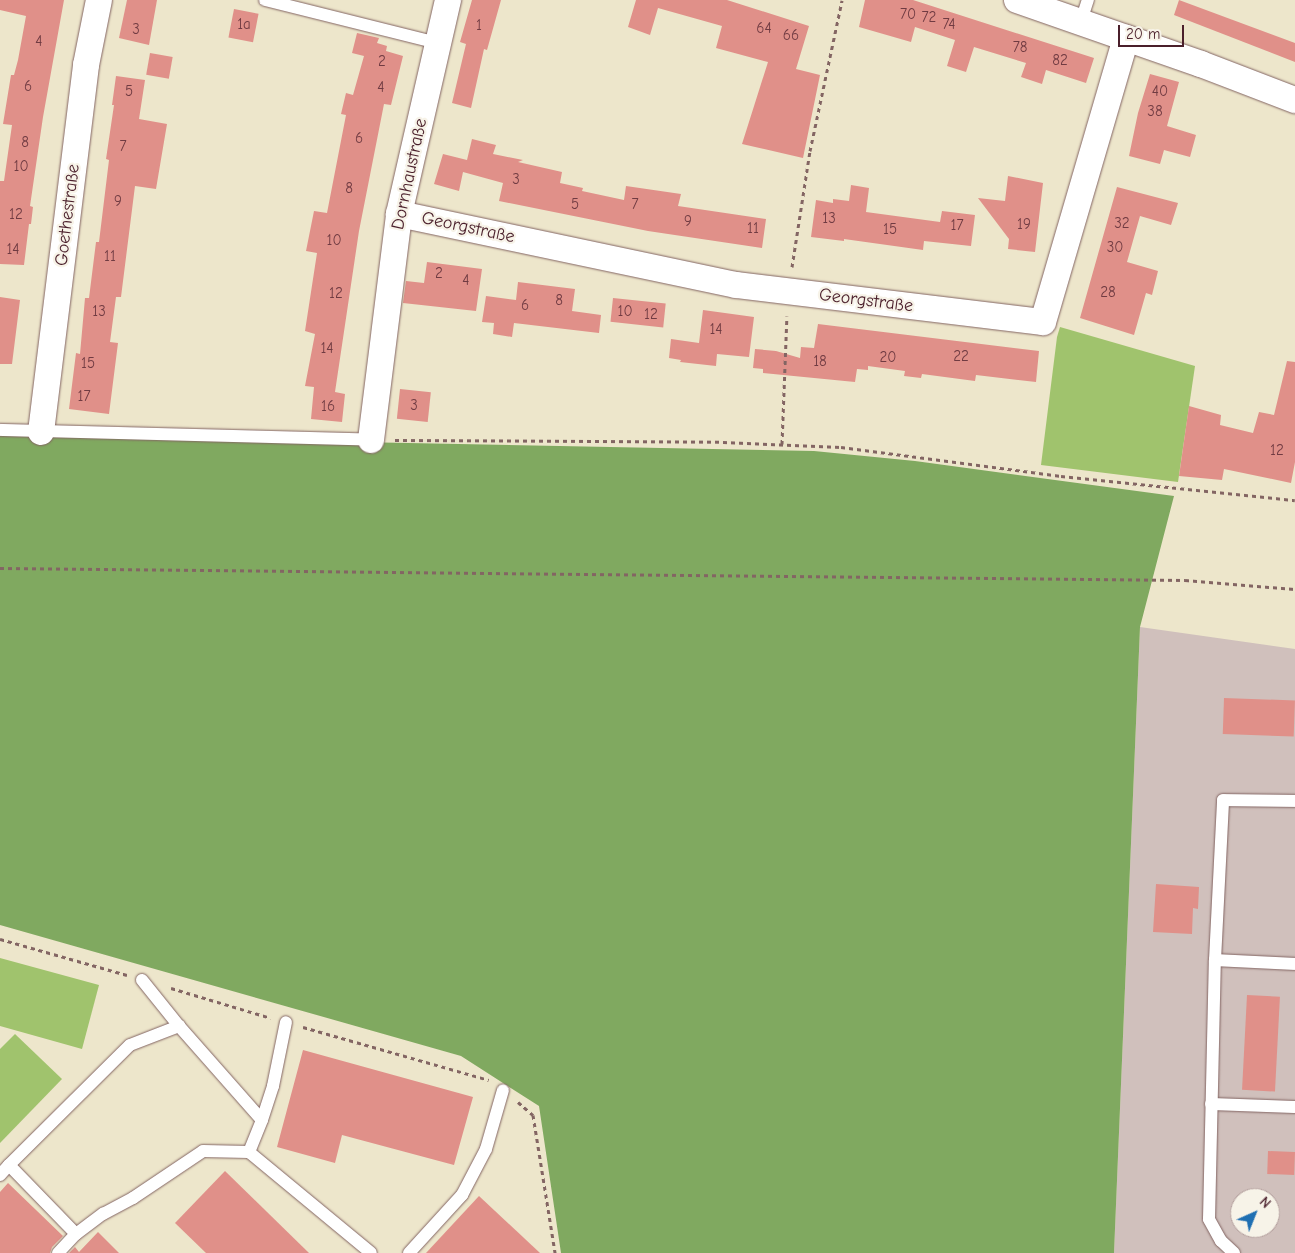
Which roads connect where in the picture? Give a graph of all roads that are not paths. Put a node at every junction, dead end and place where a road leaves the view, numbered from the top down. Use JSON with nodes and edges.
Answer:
{"nodes":[{"id":1,"x":99,"y":0,"type":"edge"},
{"id":2,"x":265,"y":0,"type":"edge"},
{"id":3,"x":448,"y":0,"type":"edge"},
{"id":4,"x":1017,"y":0,"type":"edge"},
{"id":5,"x":1084,"y":11,"type":"edge"},
{"id":6,"x":1126,"y":38,"type":"junction"},
{"id":7,"x":438,"y":43,"type":"junction"},
{"id":8,"x":1295,"y":100,"type":"edge"},
{"id":9,"x":400,"y":214,"type":"junction"},
{"id":10,"x":0,"y":430,"type":"edge"},
{"id":11,"x":42,"y":432,"type":"junction"},
{"id":12,"x":372,"y":440,"type":"joint"},
{"id":13,"x":1295,"y":801,"type":"edge"},
{"id":14,"x":1215,"y":960,"type":"junction"},
{"id":15,"x":1295,"y":964,"type":"edge"},
{"id":16,"x":142,"y":980,"type":"road end"},
{"id":17,"x":286,"y":1022,"type":"road end"},
{"id":18,"x":179,"y":1026,"type":"junction"},
{"id":19,"x":503,"y":1090,"type":"road end"},
{"id":20,"x":1211,"y":1104,"type":"junction"},
{"id":21,"x":1295,"y":1107,"type":"edge"},
{"id":22,"x":262,"y":1120,"type":"junction"},
{"id":23,"x":249,"y":1152,"type":"junction"},
{"id":24,"x":9,"y":1165,"type":"junction"},
{"id":25,"x":0,"y":1175,"type":"edge"},
{"id":26,"x":76,"y":1234,"type":"junction"},
{"id":27,"x":58,"y":1253,"type":"edge"},
{"id":28,"x":371,"y":1253,"type":"edge"},
{"id":29,"x":408,"y":1253,"type":"edge"},
{"id":30,"x":1234,"y":1253,"type":"edge"}],
"edges":[{"from":1,"to":11,"type":"street","name":"Goethestraße"},
{"from":2,"to":7,"type":"lane"},
{"from":3,"to":7,"type":"street","name":"Dornhaustraße"},
{"from":4,"to":5,"type":"street"},
{"from":5,"to":6,"type":"street"},
{"from":6,"to":8,"type":"street"},
{"from":6,"to":9,"type":"street","name":"Georgstraße"},
{"from":7,"to":9,"type":"street","name":"Dornhaustraße"},
{"from":9,"to":12,"type":"street","name":"Dornhaustraße"},
{"from":10,"to":11,"type":"lane"},
{"from":11,"to":12,"type":"lane"},
{"from":13,"to":14,"type":"lane"},
{"from":14,"to":15,"type":"lane"},
{"from":14,"to":20,"type":"lane"},
{"from":16,"to":18,"type":"lane"},
{"from":17,"to":22,"type":"lane"},
{"from":18,"to":22,"type":"lane"},
{"from":18,"to":24,"type":"lane"},
{"from":19,"to":29,"type":"lane"},
{"from":20,"to":21,"type":"lane"},
{"from":20,"to":30,"type":"lane"},
{"from":22,"to":23,"type":"lane"},
{"from":23,"to":26,"type":"lane"},
{"from":23,"to":28,"type":"lane"},
{"from":24,"to":25,"type":"lane"},
{"from":24,"to":26,"type":"lane"},
{"from":26,"to":27,"type":"lane"}]}
